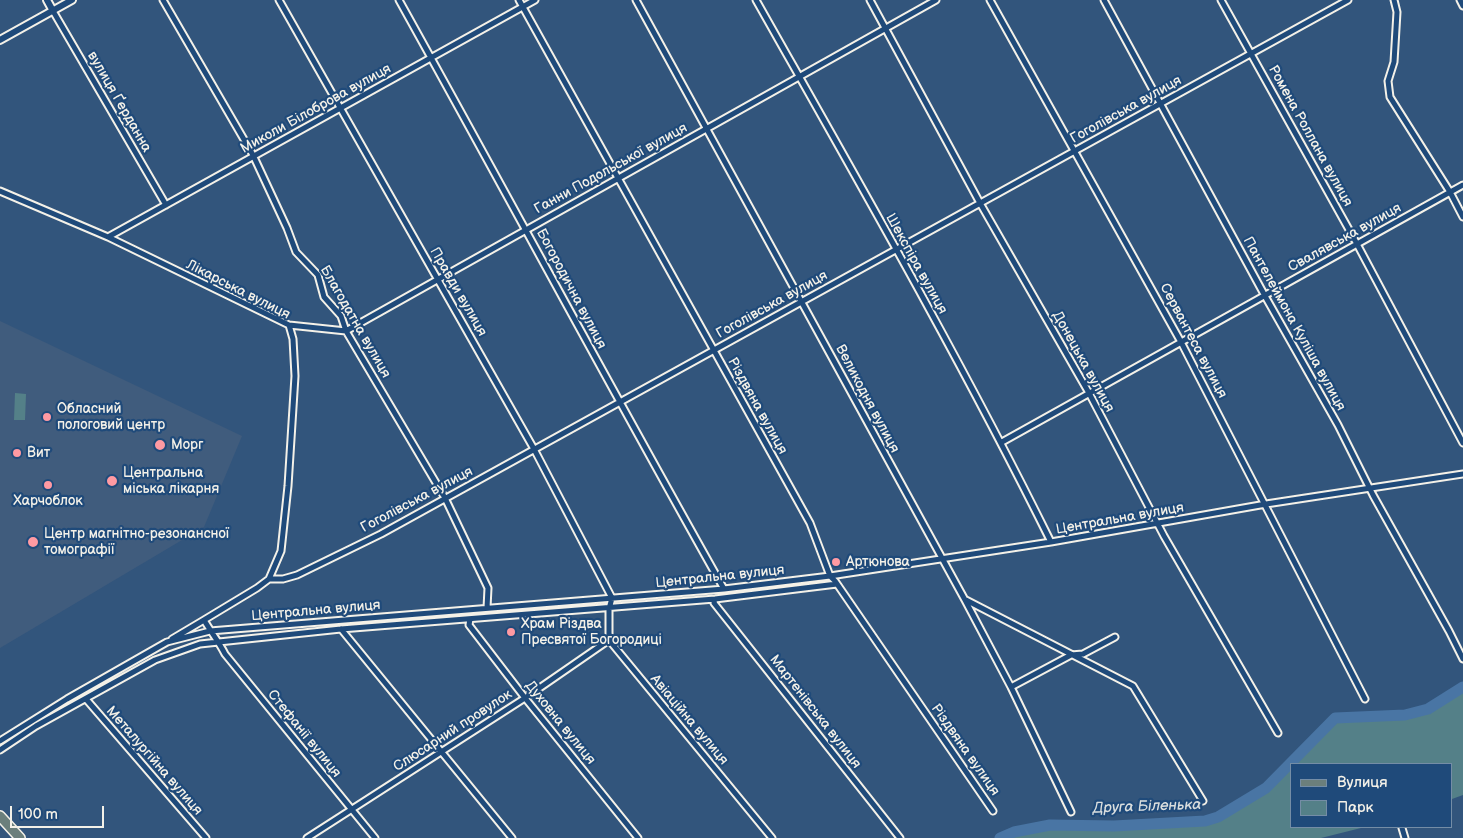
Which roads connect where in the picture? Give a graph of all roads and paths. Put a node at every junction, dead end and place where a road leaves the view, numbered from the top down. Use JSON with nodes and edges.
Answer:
{"nodes":[{"id":1,"x":47,"y":0,"type":"edge"},
{"id":2,"x":72,"y":0,"type":"edge"},
{"id":3,"x":163,"y":0,"type":"edge"},
{"id":4,"x":279,"y":0,"type":"edge"},
{"id":5,"x":399,"y":0,"type":"edge"},
{"id":6,"x":519,"y":0,"type":"edge"},
{"id":7,"x":535,"y":0,"type":"edge"},
{"id":8,"x":636,"y":0,"type":"edge"},
{"id":9,"x":756,"y":0,"type":"edge"},
{"id":10,"x":870,"y":0,"type":"edge"},
{"id":11,"x":936,"y":0,"type":"edge"},
{"id":12,"x":990,"y":0,"type":"edge"},
{"id":13,"x":1104,"y":0,"type":"edge"},
{"id":14,"x":1220,"y":0,"type":"edge"},
{"id":15,"x":1347,"y":0,"type":"edge"},
{"id":16,"x":1394,"y":0,"type":"edge"},
{"id":17,"x":1460,"y":0,"type":"edge"},
{"id":18,"x":1463,"y":6,"type":"edge"},
{"id":19,"x":523,"y":7,"type":"junction"},
{"id":20,"x":53,"y":11,"type":"junction"},
{"id":21,"x":886,"y":28,"type":"junction"},
{"id":22,"x":0,"y":40,"type":"edge"},
{"id":23,"x":1250,"y":54,"type":"junction"},
{"id":24,"x":431,"y":58,"type":"junction"},
{"id":25,"x":799,"y":77,"type":"junction"},
{"id":26,"x":1162,"y":103,"type":"junction"},
{"id":27,"x":342,"y":108,"type":"junction"},
{"id":28,"x":707,"y":129,"type":"junction"},
{"id":29,"x":1074,"y":151,"type":"junction"},
{"id":30,"x":253,"y":157,"type":"junction"},
{"id":31,"x":618,"y":178,"type":"junction"},
{"id":32,"x":1463,"y":185,"type":"edge"},
{"id":33,"x":0,"y":191,"type":"edge"},
{"id":34,"x":1450,"y":192,"type":"junction"},
{"id":35,"x":980,"y":203,"type":"junction"},
{"id":36,"x":166,"y":205,"type":"junction"},
{"id":37,"x":1463,"y":217,"type":"edge"},
{"id":38,"x":527,"y":230,"type":"junction"},
{"id":39,"x":108,"y":237,"type":"junction"},
{"id":40,"x":1357,"y":244,"type":"junction"},
{"id":41,"x":896,"y":249,"type":"junction"},
{"id":42,"x":437,"y":280,"type":"junction"},
{"id":43,"x":1265,"y":296,"type":"junction"},
{"id":44,"x":802,"y":301,"type":"junction"},
{"id":45,"x":289,"y":325,"type":"junction"},
{"id":46,"x":346,"y":331,"type":"junction"},
{"id":47,"x":1181,"y":342,"type":"junction"},
{"id":48,"x":713,"y":350,"type":"junction"},
{"id":49,"x":1089,"y":393,"type":"junction"},
{"id":50,"x":619,"y":402,"type":"junction"},
{"id":51,"x":1002,"y":442,"type":"junction"},
{"id":52,"x":1463,"y":443,"type":"edge"},
{"id":53,"x":534,"y":449,"type":"junction"},
{"id":54,"x":1463,"y":474,"type":"edge"},
{"id":55,"x":1369,"y":488,"type":"junction"},
{"id":56,"x":445,"y":498,"type":"junction"},
{"id":57,"x":1266,"y":504,"type":"junction"},
{"id":58,"x":1158,"y":524,"type":"junction"},
{"id":59,"x":1051,"y":542,"type":"junction"},
{"id":60,"x":941,"y":558,"type":"junction"},
{"id":61,"x":830,"y":576,"type":"junction"},
{"id":62,"x":269,"y":579,"type":"junction"},
{"id":63,"x":837,"y":584,"type":"junction"},
{"id":64,"x":724,"y":589,"type":"junction"},
{"id":65,"x":612,"y":598,"type":"junction"},
{"id":66,"x":715,"y":599,"type":"junction"},
{"id":67,"x":965,"y":600,"type":"junction"},
{"id":68,"x":487,"y":608,"type":"junction"},
{"id":69,"x":609,"y":609,"type":"junction"},
{"id":70,"x":470,"y":619,"type":"junction"},
{"id":71,"x":204,"y":620,"type":"junction"},
{"id":72,"x":342,"y":628,"type":"junction"},
{"id":73,"x":210,"y":631,"type":"junction"},
{"id":74,"x":1115,"y":637,"type":"dead end"},
{"id":75,"x":608,"y":640,"type":"junction"},
{"id":76,"x":167,"y":642,"type":"junction"},
{"id":77,"x":220,"y":642,"type":"junction"},
{"id":78,"x":1071,"y":656,"type":"junction"},
{"id":79,"x":1463,"y":659,"type":"edge"},
{"id":80,"x":1011,"y":687,"type":"junction"},
{"id":81,"x":86,"y":698,"type":"junction"},
{"id":82,"x":525,"y":698,"type":"junction"},
{"id":83,"x":1365,"y":699,"type":"dead end"},
{"id":84,"x":1278,"y":733,"type":"dead end"},
{"id":85,"x":0,"y":741,"type":"edge"},
{"id":86,"x":0,"y":750,"type":"edge"},
{"id":87,"x":441,"y":752,"type":"junction"},
{"id":88,"x":1202,"y":801,"type":"dead end"},
{"id":89,"x":351,"y":809,"type":"junction"},
{"id":90,"x":993,"y":810,"type":"dead end"},
{"id":91,"x":1071,"y":812,"type":"dead end"},
{"id":92,"x":0,"y":816,"type":"edge"},
{"id":93,"x":1402,"y":828,"type":"edge"},
{"id":94,"x":20,"y":838,"type":"edge"},
{"id":95,"x":206,"y":838,"type":"edge"},
{"id":96,"x":307,"y":838,"type":"edge"},
{"id":97,"x":375,"y":838,"type":"edge"},
{"id":98,"x":512,"y":838,"type":"edge"},
{"id":99,"x":638,"y":838,"type":"edge"},
{"id":100,"x":772,"y":838,"type":"edge"},
{"id":101,"x":900,"y":838,"type":"edge"},
{"id":102,"x":1405,"y":838,"type":"edge"}],
"edges":[{"from":1,"to":20,"type":"street"},
{"from":2,"to":20,"type":"street"},
{"from":3,"to":30,"type":"street","name":"Благодатна вулиця"},
{"from":4,"to":27,"type":"street","name":"Правди вулиця"},
{"from":5,"to":24,"type":"street","name":"Богородична вулиця"},
{"from":6,"to":19,"type":"street","name":"Різдвяна вулиця"},
{"from":7,"to":19,"type":"street","name":"Миколи Білоброва вулиця"},
{"from":8,"to":28,"type":"street","name":"Великодня вулиця"},
{"from":9,"to":25,"type":"street","name":"Шекспіра вулиця"},
{"from":10,"to":21,"type":"street","name":"Донецька вулиця"},
{"from":11,"to":21,"type":"street","name":"Ганни Подольської вулиця"},
{"from":12,"to":29,"type":"street","name":"Сервантеса вулиця"},
{"from":13,"to":26,"type":"street","name":"Пантелеймона Куліша вулиця"},
{"from":14,"to":23,"type":"street","name":"Ромена Роллана вулиця"},
{"from":15,"to":23,"type":"street","name":"Гоголівська вулиця"},
{"from":16,"to":34,"type":"street"},
{"from":17,"to":18,"type":"street"},
{"from":19,"to":24,"type":"street","name":"Миколи Білоброва вулиця"},
{"from":19,"to":31,"type":"street","name":"Різдвяна вулиця"},
{"from":20,"to":22,"type":"street"},
{"from":20,"to":36,"type":"street","name":"вулиця Ґерданна"},
{"from":21,"to":25,"type":"street","name":"Ганни Подольської вулиця"},
{"from":21,"to":35,"type":"street","name":"Донецька вулиця"},
{"from":23,"to":26,"type":"street","name":"Гоголівська вулиця"},
{"from":23,"to":40,"type":"street","name":"Ромена Роллана вулиця"},
{"from":24,"to":27,"type":"street","name":"Миколи Білоброва вулиця"},
{"from":24,"to":38,"type":"street","name":"Богородична вулиця"},
{"from":25,"to":28,"type":"street","name":"Ганни Подольської вулиця"},
{"from":25,"to":41,"type":"street","name":"Шекспіра вулиця"},
{"from":26,"to":29,"type":"street","name":"Гоголівська вулиця"},
{"from":26,"to":43,"type":"street","name":"Пантелеймона Куліша вулиця"},
{"from":27,"to":30,"type":"street","name":"Миколи Білоброва вулиця"},
{"from":27,"to":42,"type":"street","name":"Правди вулиця"},
{"from":28,"to":31,"type":"street","name":"Ганни Подольської вулиця"},
{"from":28,"to":44,"type":"street","name":"Великодня вулиця"},
{"from":29,"to":35,"type":"street","name":"Гоголівська вулиця"},
{"from":29,"to":47,"type":"street","name":"Сервантеса вулиця"},
{"from":30,"to":36,"type":"street","name":"Миколи Білоброва вулиця"},
{"from":30,"to":46,"type":"street","name":"Благодатна вулиця"},
{"from":31,"to":38,"type":"street","name":"Ганни Подольської вулиця"},
{"from":31,"to":48,"type":"street","name":"Різдвяна вулиця"},
{"from":32,"to":34,"type":"street","name":"Свалявська вулиця"},
{"from":33,"to":39,"type":"street","name":"Лікарська вулиця"},
{"from":34,"to":37,"type":"street"},
{"from":34,"to":40,"type":"street","name":"Свалявська вулиця"},
{"from":35,"to":41,"type":"street","name":"Гоголівська вулиця"},
{"from":35,"to":49,"type":"street","name":"Донецька вулиця"},
{"from":36,"to":39,"type":"street","name":"Миколи Білоброва вулиця"},
{"from":38,"to":42,"type":"street","name":"Ганни Подольської вулиця"},
{"from":38,"to":50,"type":"street","name":"Богородична вулиця"},
{"from":39,"to":45,"type":"street","name":"Лікарська вулиця"},
{"from":40,"to":43,"type":"street","name":"Свалявська вулиця"},
{"from":40,"to":52,"type":"street","name":"Ромена Роллана вулиця"},
{"from":41,"to":44,"type":"street","name":"Гоголівська вулиця"},
{"from":41,"to":51,"type":"street","name":"Шекспіра вулиця"},
{"from":42,"to":46,"type":"street","name":"Ганни Подольської вулиця"},
{"from":42,"to":53,"type":"street","name":"Правди вулиця"},
{"from":43,"to":47,"type":"street","name":"Свалявська вулиця"},
{"from":43,"to":55,"type":"street","name":"Пантелеймона Куліша вулиця"},
{"from":44,"to":48,"type":"street","name":"Гоголівська вулиця"},
{"from":44,"to":60,"type":"street","name":"Великодня вулиця"},
{"from":45,"to":46,"type":"street"},
{"from":45,"to":62,"type":"street","name":"Лікарська вулиця"},
{"from":46,"to":56,"type":"street","name":"Благодатна вулиця"},
{"from":47,"to":49,"type":"street","name":"Свалявська вулиця"},
{"from":47,"to":57,"type":"street","name":"Сервантеса вулиця"},
{"from":48,"to":50,"type":"street","name":"Гоголівська вулиця"},
{"from":48,"to":61,"type":"street","name":"Різдвяна вулиця"},
{"from":49,"to":51,"type":"street","name":"Свалявська вулиця"},
{"from":49,"to":58,"type":"street","name":"Донецька вулиця"},
{"from":50,"to":53,"type":"street","name":"Гоголівська вулиця"},
{"from":50,"to":64,"type":"street","name":"Богородична вулиця"},
{"from":51,"to":59,"type":"street","name":"Шекспіра вулиця"},
{"from":53,"to":56,"type":"street","name":"Гоголівська вулиця"},
{"from":53,"to":65,"type":"street","name":"Правди вулиця"},
{"from":54,"to":55,"type":"street","name":"Центральна вулиця"},
{"from":55,"to":57,"type":"street","name":"Центральна вулиця"},
{"from":55,"to":79,"type":"street","name":"Пантелеймона Куліша вулиця"},
{"from":56,"to":62,"type":"street","name":"Гоголівська вулиця"},
{"from":56,"to":68,"type":"street","name":"Благодатна вулиця"},
{"from":57,"to":58,"type":"street","name":"Центральна вулиця"},
{"from":57,"to":83,"type":"street","name":"Сервантеса вулиця"},
{"from":58,"to":59,"type":"street","name":"Центральна вулиця"},
{"from":58,"to":84,"type":"street","name":"Донецька вулиця"},
{"from":59,"to":60,"type":"street","name":"Центральна вулиця"},
{"from":60,"to":61,"type":"street","name":"Центральна вулиця"},
{"from":60,"to":67,"type":"street","name":"Великодня вулиця"},
{"from":61,"to":63,"type":"street","name":"Різдвяна вулиця"},
{"from":61,"to":64,"type":"street","name":"Центральна вулиця"},
{"from":62,"to":71,"type":"street","name":"Гоголівська вулиця"},
{"from":63,"to":66,"type":"street","name":"Центральна вулиця"},
{"from":63,"to":90,"type":"street","name":"Різдвяна вулиця"},
{"from":64,"to":65,"type":"street","name":"Центральна вулиця"},
{"from":65,"to":68,"type":"street","name":"Центральна вулиця"},
{"from":65,"to":69,"type":"street"},
{"from":66,"to":69,"type":"street","name":"Центральна вулиця"},
{"from":66,"to":101,"type":"street","name":"Мартенівська вулиця"},
{"from":67,"to":78,"type":"street"},
{"from":67,"to":80,"type":"street","name":"Великодня вулиця"},
{"from":68,"to":73,"type":"street","name":"Центральна вулиця"},
{"from":69,"to":70,"type":"street","name":"Центральна вулиця"},
{"from":69,"to":75,"type":"street"},
{"from":70,"to":72,"type":"street","name":"Центральна вулиця"},
{"from":70,"to":82,"type":"street","name":"Духовна вулиця"},
{"from":71,"to":73,"type":"street"},
{"from":71,"to":76,"type":"street","name":"Гоголівська вулиця"},
{"from":72,"to":77,"type":"street","name":"Центральна вулиця"},
{"from":72,"to":87,"type":"street"},
{"from":73,"to":76,"type":"street","name":"Центральна вулиця"},
{"from":73,"to":77,"type":"street","name":"Стефанії вулиця"},
{"from":74,"to":78,"type":"street"},
{"from":75,"to":82,"type":"street","name":"Слюсарний провулок"},
{"from":75,"to":100,"type":"street","name":"Авіаційна вулиця"},
{"from":76,"to":85,"type":"street","name":"Центральна вулиця"},
{"from":77,"to":81,"type":"street","name":"Центральна вулиця"},
{"from":77,"to":89,"type":"street","name":"Стефанії вулиця"},
{"from":78,"to":80,"type":"street"},
{"from":78,"to":88,"type":"street"},
{"from":80,"to":91,"type":"street","name":"Великодня вулиця"},
{"from":81,"to":86,"type":"street","name":"Центральна вулиця"},
{"from":81,"to":95,"type":"street","name":"Металургійна вулиця"},
{"from":82,"to":87,"type":"street","name":"Слюсарний провулок"},
{"from":82,"to":99,"type":"street","name":"Духовна вулиця"},
{"from":87,"to":89,"type":"street","name":"Слюсарний провулок"},
{"from":87,"to":98,"type":"street"},
{"from":89,"to":96,"type":"street","name":"Слюсарний провулок"},
{"from":89,"to":97,"type":"street","name":"Стефанії вулиця"},
{"from":92,"to":94,"type":"main road"},
{"from":93,"to":102,"type":"street"}]}
